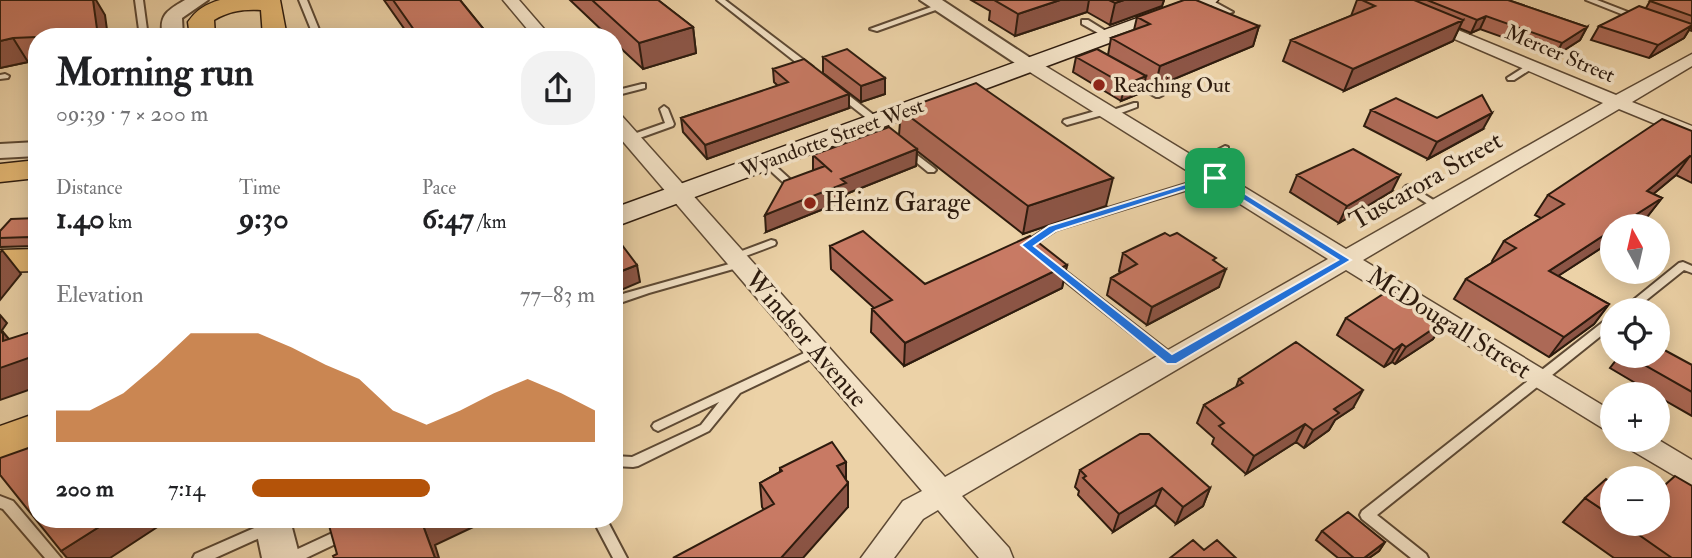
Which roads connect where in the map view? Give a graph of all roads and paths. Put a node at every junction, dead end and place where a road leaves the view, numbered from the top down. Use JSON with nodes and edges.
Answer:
{"nodes":[{"id":1,"x":139,"y":0,"type":"edge"},
{"id":2,"x":199,"y":0,"type":"edge"},
{"id":3,"x":303,"y":0,"type":"edge"},
{"id":4,"x":510,"y":0,"type":"edge"},
{"id":5,"x":721,"y":0,"type":"edge"},
{"id":6,"x":1206,"y":0,"type":"edge"},
{"id":7,"x":1590,"y":0,"type":"edge"},
{"id":8,"x":934,"y":3,"type":"edge"},
{"id":9,"x":1377,"y":5,"type":"edge"},
{"id":10,"x":1229,"y":12,"type":"edge"},
{"id":11,"x":1641,"y":18,"type":"edge"},
{"id":12,"x":1085,"y":22,"type":"dead end"},
{"id":13,"x":871,"y":26,"type":"dead end"},
{"id":14,"x":143,"y":28,"type":"edge"},
{"id":15,"x":171,"y":28,"type":"edge"},
{"id":16,"x":201,"y":28,"type":"edge"},
{"id":17,"x":274,"y":28,"type":"edge"},
{"id":18,"x":314,"y":28,"type":"edge"},
{"id":19,"x":535,"y":28,"type":"edge"},
{"id":20,"x":1110,"y":36,"type":"junction"},
{"id":21,"x":1692,"y":59,"type":"edge"},
{"id":22,"x":1031,"y":65,"type":"junction"},
{"id":23,"x":1532,"y":66,"type":"junction"},
{"id":24,"x":1127,"y":77,"type":"edge"},
{"id":25,"x":820,"y":78,"type":"edge"},
{"id":26,"x":1511,"y":78,"type":"dead end"},
{"id":27,"x":830,"y":85,"type":"edge"},
{"id":28,"x":642,"y":86,"type":"dead end"},
{"id":29,"x":623,"y":91,"type":"edge"},
{"id":30,"x":1159,"y":95,"type":"dead end"},
{"id":31,"x":1618,"y":102,"type":"junction"},
{"id":32,"x":1134,"y":105,"type":"dead end"},
{"id":33,"x":664,"y":109,"type":"dead end"},
{"id":34,"x":1108,"y":113,"type":"junction"},
{"id":35,"x":1067,"y":122,"type":"dead end"},
{"id":36,"x":877,"y":125,"type":"junction"},
{"id":37,"x":623,"y":129,"type":"edge"},
{"id":38,"x":1692,"y":133,"type":"edge"},
{"id":39,"x":631,"y":138,"type":"junction"},
{"id":40,"x":900,"y":145,"type":"edge"},
{"id":41,"x":1225,"y":149,"type":"dead end"},
{"id":42,"x":0,"y":151,"type":"edge"},
{"id":43,"x":766,"y":162,"type":"junction"},
{"id":44,"x":1193,"y":165,"type":"junction"},
{"id":45,"x":931,"y":170,"type":"dead end"},
{"id":46,"x":27,"y":171,"type":"edge"},
{"id":47,"x":1215,"y":178,"type":"junction"},
{"id":48,"x":789,"y":183,"type":"edge"},
{"id":49,"x":1409,"y":188,"type":"dead end"},
{"id":50,"x":680,"y":194,"type":"junction"},
{"id":51,"x":1437,"y":206,"type":"junction"},
{"id":52,"x":623,"y":215,"type":"edge"},
{"id":53,"x":771,"y":243,"type":"dead end"},
{"id":54,"x":1037,"y":254,"type":"edge"},
{"id":55,"x":28,"y":260,"type":"edge"},
{"id":56,"x":738,"y":260,"type":"junction"},
{"id":57,"x":1346,"y":260,"type":"junction"},
{"id":58,"x":0,"y":261,"type":"edge"},
{"id":59,"x":1048,"y":262,"type":"edge"},
{"id":60,"x":1692,"y":270,"type":"edge"},
{"id":61,"x":623,"y":298,"type":"edge"},
{"id":62,"x":1641,"y":298,"type":"edge"},
{"id":63,"x":1600,"y":331,"type":"edge"},
{"id":64,"x":817,"y":351,"type":"junction"},
{"id":65,"x":1172,"y":360,"type":"junction"},
{"id":66,"x":1539,"y":379,"type":"junction"},
{"id":67,"x":737,"y":388,"type":"junction"},
{"id":68,"x":1600,"y":417,"type":"edge"},
{"id":69,"x":658,"y":426,"type":"dead end"},
{"id":70,"x":28,"y":432,"type":"edge"},
{"id":71,"x":0,"y":443,"type":"edge"},
{"id":72,"x":1657,"y":452,"type":"edge"},
{"id":73,"x":623,"y":461,"type":"edge"},
{"id":74,"x":1692,"y":474,"type":"edge"},
{"id":75,"x":942,"y":494,"type":"junction"},
{"id":76,"x":0,"y":502,"type":"edge"},
{"id":77,"x":604,"y":528,"type":"edge"},
{"id":78,"x":352,"y":530,"type":"edge"},
{"id":79,"x":276,"y":534,"type":"edge"},
{"id":80,"x":54,"y":558,"type":"edge"},
{"id":81,"x":200,"y":558,"type":"edge"},
{"id":82,"x":292,"y":558,"type":"edge"},
{"id":83,"x":620,"y":558,"type":"edge"},
{"id":84,"x":876,"y":558,"type":"edge"},
{"id":85,"x":998,"y":558,"type":"edge"},
{"id":86,"x":1421,"y":558,"type":"edge"}],
"edges":[{"from":1,"to":14,"type":"lane"},
{"from":2,"to":15,"type":"street"},
{"from":3,"to":18,"type":"lane"},
{"from":4,"to":19,"type":"street"},
{"from":5,"to":25,"type":"lane"},
{"from":6,"to":10,"type":"lane"},
{"from":6,"to":20,"type":"main road","name":"Wyandotte Street West"},
{"from":7,"to":11,"type":"lane"},
{"from":8,"to":13,"type":"lane"},
{"from":8,"to":22,"type":"street","name":"McDougall Street"},
{"from":9,"to":23,"type":"street","name":"Mercer Street"},
{"from":12,"to":20,"type":"lane"},
{"from":16,"to":17,"type":"main road"},
{"from":20,"to":22,"type":"main road","name":"Wyandotte Street West"},
{"from":21,"to":31,"type":"street","name":"Tuscarora Street"},
{"from":22,"to":34,"type":"street","name":"McDougall Street"},
{"from":22,"to":36,"type":"main road","name":"Wyandotte Street West"},
{"from":23,"to":26,"type":"lane"},
{"from":23,"to":31,"type":"street","name":"Mercer Street"},
{"from":24,"to":30,"type":"lane"},
{"from":27,"to":36,"type":"lane"},
{"from":28,"to":29,"type":"lane"},
{"from":31,"to":38,"type":"street","name":"Mercer Street"},
{"from":31,"to":51,"type":"street","name":"Tuscarora Street"},
{"from":32,"to":34,"type":"lane"},
{"from":33,"to":39,"type":"lane"},
{"from":34,"to":35,"type":"lane"},
{"from":34,"to":44,"type":"street","name":"McDougall Street"},
{"from":36,"to":43,"type":"main road","name":"Wyandotte Street West"},
{"from":37,"to":39,"type":"street","name":"Windsor Avenue"},
{"from":39,"to":50,"type":"street","name":"Windsor Avenue"},
{"from":40,"to":45,"type":"lane"},
{"from":41,"to":44,"type":"lane"},
{"from":42,"to":46,"type":"street"},
{"from":43,"to":48,"type":"lane"},
{"from":43,"to":50,"type":"main road","name":"Wyandotte Street West"},
{"from":44,"to":47,"type":"street","name":"McDougall Street"},
{"from":47,"to":54,"type":"lane"},
{"from":47,"to":57,"type":"street","name":"McDougall Street"},
{"from":49,"to":51,"type":"lane"},
{"from":50,"to":52,"type":"main road","name":"Wyandotte Street West"},
{"from":50,"to":56,"type":"street","name":"Windsor Avenue"},
{"from":51,"to":57,"type":"street","name":"Tuscarora Street"},
{"from":53,"to":56,"type":"lane"},
{"from":55,"to":58,"type":"main road"},
{"from":56,"to":61,"type":"lane"},
{"from":56,"to":64,"type":"street","name":"Windsor Avenue"},
{"from":57,"to":65,"type":"street","name":"Tuscarora Street"},
{"from":57,"to":66,"type":"street","name":"McDougall Street"},
{"from":59,"to":65,"type":"lane"},
{"from":60,"to":62,"type":"lane"},
{"from":63,"to":66,"type":"lane"},
{"from":64,"to":67,"type":"lane"},
{"from":64,"to":75,"type":"street","name":"Windsor Avenue"},
{"from":65,"to":75,"type":"street","name":"Tuscarora Street"},
{"from":66,"to":68,"type":"street","name":"McDougall Street"},
{"from":66,"to":86,"type":"lane"},
{"from":67,"to":69,"type":"lane"},
{"from":67,"to":73,"type":"lane"},
{"from":70,"to":71,"type":"main road"},
{"from":72,"to":74,"type":"street"},
{"from":75,"to":84,"type":"street","name":"Tuscarora Street"},
{"from":75,"to":85,"type":"street","name":"Windsor Avenue"},
{"from":76,"to":80,"type":"lane"},
{"from":77,"to":83,"type":"lane"},
{"from":78,"to":82,"type":"lane"},
{"from":79,"to":81,"type":"lane"}]}
